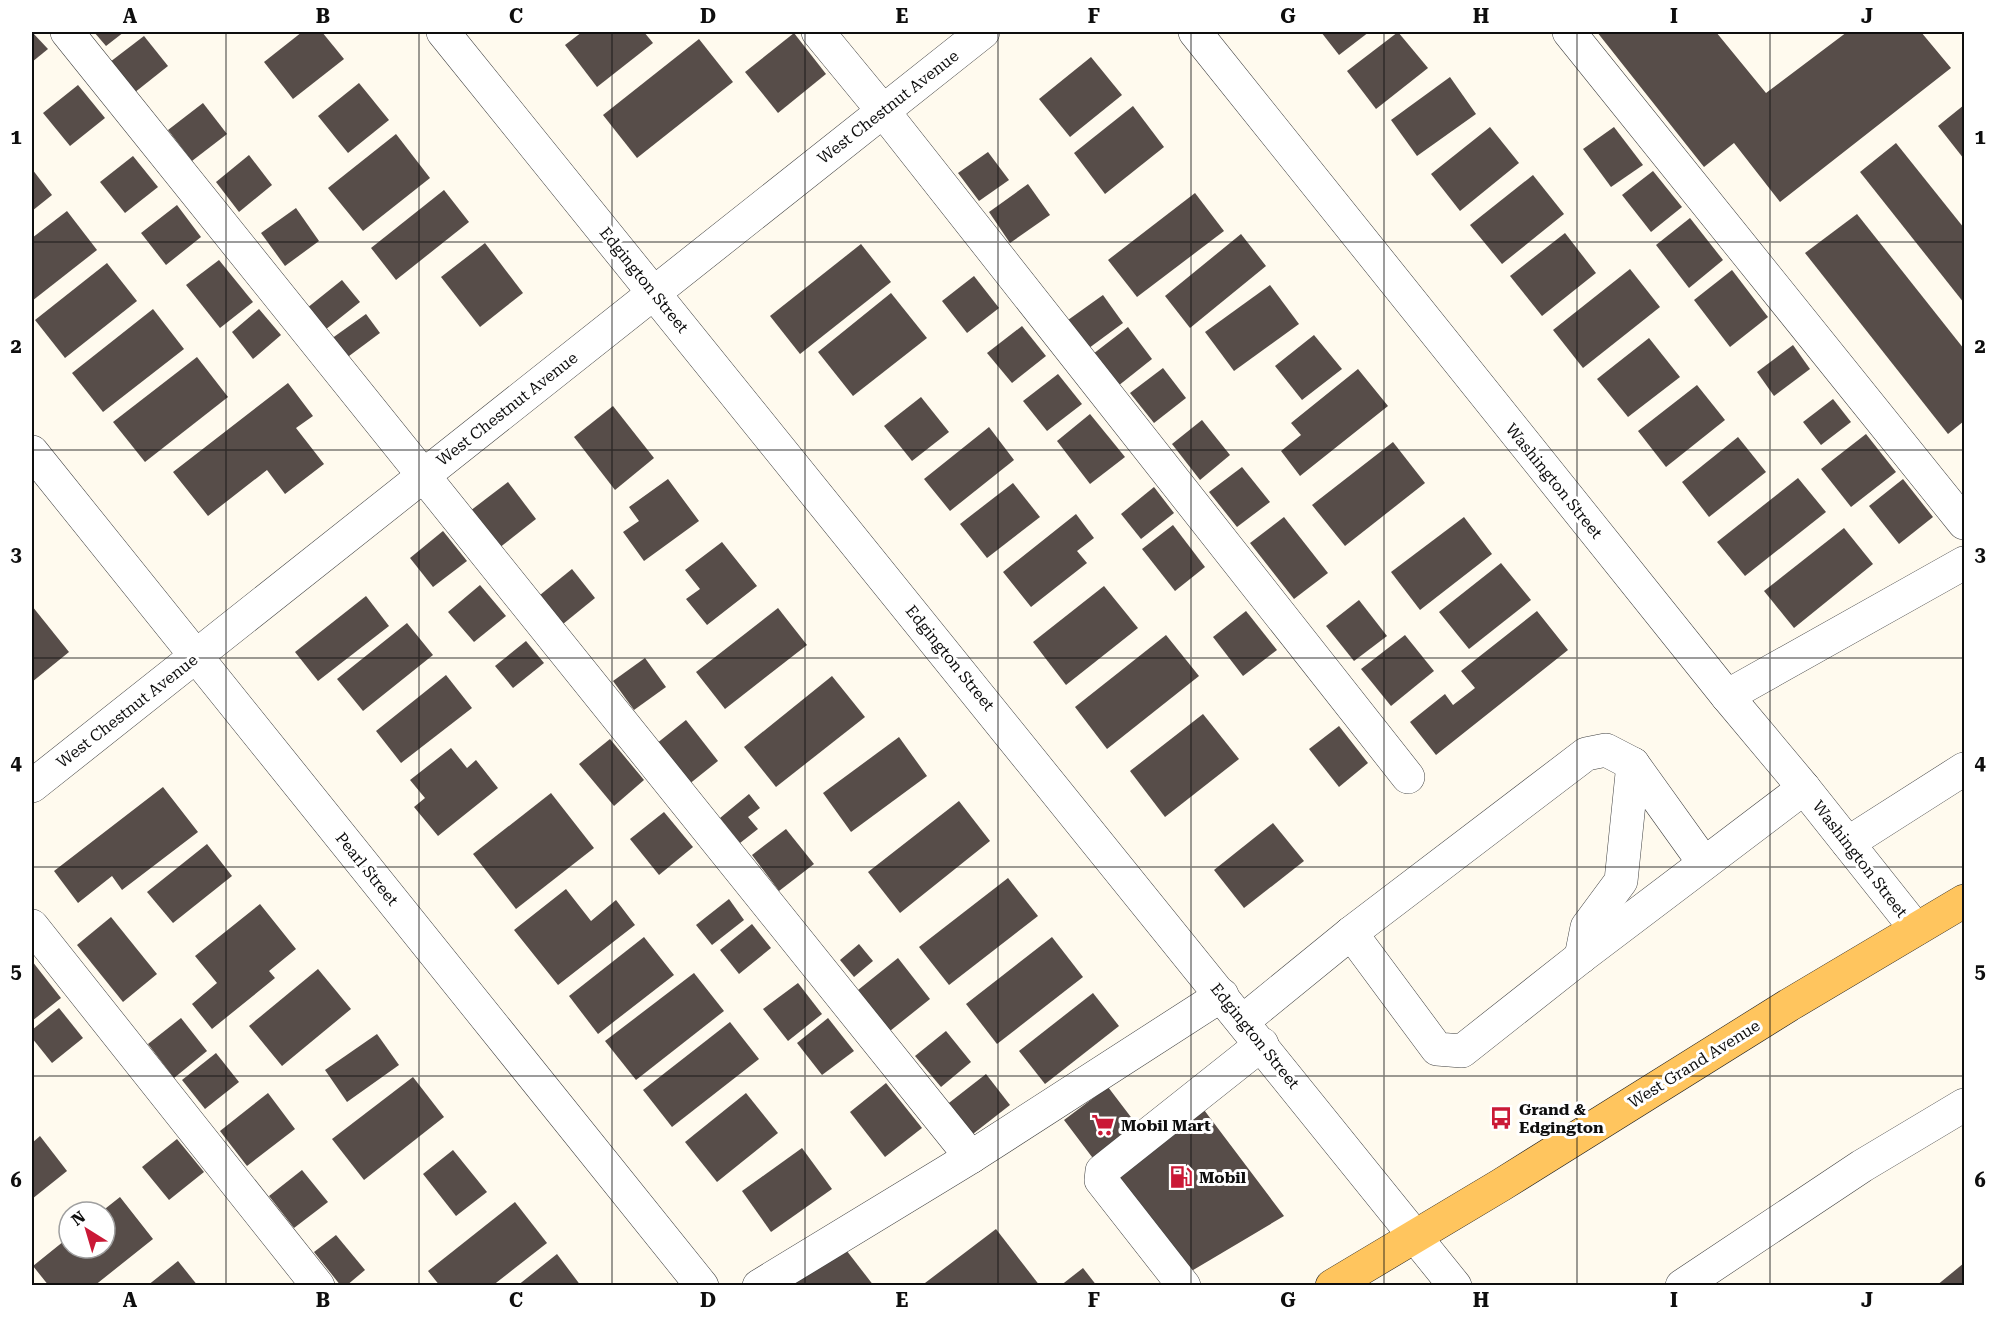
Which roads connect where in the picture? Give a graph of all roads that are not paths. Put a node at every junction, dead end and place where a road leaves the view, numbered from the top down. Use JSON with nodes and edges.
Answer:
{"nodes":[{"id":1,"x":67,"y":32,"type":"edge"},
{"id":2,"x":443,"y":32,"type":"edge"},
{"id":3,"x":818,"y":32,"type":"edge"},
{"id":4,"x":983,"y":32,"type":"edge"},
{"id":5,"x":1195,"y":32,"type":"edge"},
{"id":6,"x":1569,"y":32,"type":"edge"},
{"id":7,"x":883,"y":111,"type":"junction"},
{"id":8,"x":654,"y":293,"type":"junction"},
{"id":9,"x":32,"y":452,"type":"edge"},
{"id":10,"x":423,"y":476,"type":"junction"},
{"id":11,"x":1965,"y":523,"type":"edge"},
{"id":12,"x":1964,"y":565,"type":"edge"},
{"id":13,"x":196,"y":656,"type":"junction"},
{"id":14,"x":1727,"y":696,"type":"junction"},
{"id":15,"x":1633,"y":764,"type":"junction"},
{"id":16,"x":1965,"y":769,"type":"edge"},
{"id":17,"x":1408,"y":777,"type":"dead end"},
{"id":18,"x":32,"y":786,"type":"edge"},
{"id":19,"x":1804,"y":788,"type":"junction"},
{"id":20,"x":1848,"y":843,"type":"junction"},
{"id":21,"x":1704,"y":863,"type":"junction"},
{"id":22,"x":1965,"y":901,"type":"edge"},
{"id":23,"x":32,"y":926,"type":"edge"},
{"id":24,"x":1916,"y":929,"type":"junction"},
{"id":25,"x":1351,"y":933,"type":"junction"},
{"id":26,"x":1581,"y":957,"type":"junction"},
{"id":27,"x":1222,"y":995,"type":"junction"},
{"id":28,"x":1252,"y":1033,"type":"junction"},
{"id":29,"x":1965,"y":1105,"type":"edge"},
{"id":30,"x":971,"y":1157,"type":"junction"},
{"id":31,"x":1416,"y":1236,"type":"junction"},
{"id":32,"x":318,"y":1286,"type":"edge"},
{"id":33,"x":702,"y":1286,"type":"edge"},
{"id":34,"x":759,"y":1286,"type":"edge"},
{"id":35,"x":1184,"y":1286,"type":"edge"},
{"id":36,"x":1332,"y":1286,"type":"edge"},
{"id":37,"x":1455,"y":1286,"type":"edge"},
{"id":38,"x":1682,"y":1286,"type":"edge"}],
"edges":[{"from":1,"to":10,"type":"street"},
{"from":2,"to":8,"type":"street","name":"Edgington Street"},
{"from":3,"to":7,"type":"street"},
{"from":4,"to":7,"type":"street","name":"West Chestnut Avenue"},
{"from":5,"to":14,"type":"street","name":"Washington Street"},
{"from":6,"to":11,"type":"street"},
{"from":7,"to":8,"type":"street","name":"West Chestnut Avenue"},
{"from":7,"to":17,"type":"street"},
{"from":8,"to":10,"type":"street","name":"West Chestnut Avenue"},
{"from":8,"to":27,"type":"street","name":"Edgington Street"},
{"from":9,"to":13,"type":"street","name":"Pearl Street"},
{"from":10,"to":13,"type":"street","name":"West Chestnut Avenue"},
{"from":10,"to":30,"type":"street"},
{"from":12,"to":14,"type":"street"},
{"from":13,"to":18,"type":"street","name":"West Chestnut Avenue"},
{"from":13,"to":33,"type":"street","name":"Pearl Street"},
{"from":14,"to":19,"type":"street","name":"Washington Street"},
{"from":15,"to":21,"type":"street"},
{"from":15,"to":25,"type":"street"},
{"from":15,"to":26,"type":"street"},
{"from":16,"to":20,"type":"street"},
{"from":19,"to":20,"type":"street","name":"Washington Street"},
{"from":19,"to":21,"type":"street"},
{"from":20,"to":24,"type":"street","name":"Washington Street"},
{"from":21,"to":26,"type":"street"},
{"from":22,"to":24,"type":"main road","name":"West Grand Avenue"},
{"from":23,"to":32,"type":"street"},
{"from":24,"to":31,"type":"main road","name":"West Grand Avenue"},
{"from":25,"to":26,"type":"street"},
{"from":25,"to":28,"type":"street"},
{"from":27,"to":28,"type":"street","name":"Edgington Street"},
{"from":27,"to":30,"type":"street"},
{"from":28,"to":31,"type":"street","name":"Edgington Street"},
{"from":28,"to":35,"type":"street"},
{"from":29,"to":38,"type":"street"},
{"from":30,"to":34,"type":"street"},
{"from":31,"to":36,"type":"main road","name":"West Grand Avenue"},
{"from":31,"to":37,"type":"street","name":"Edgington Street"}]}
